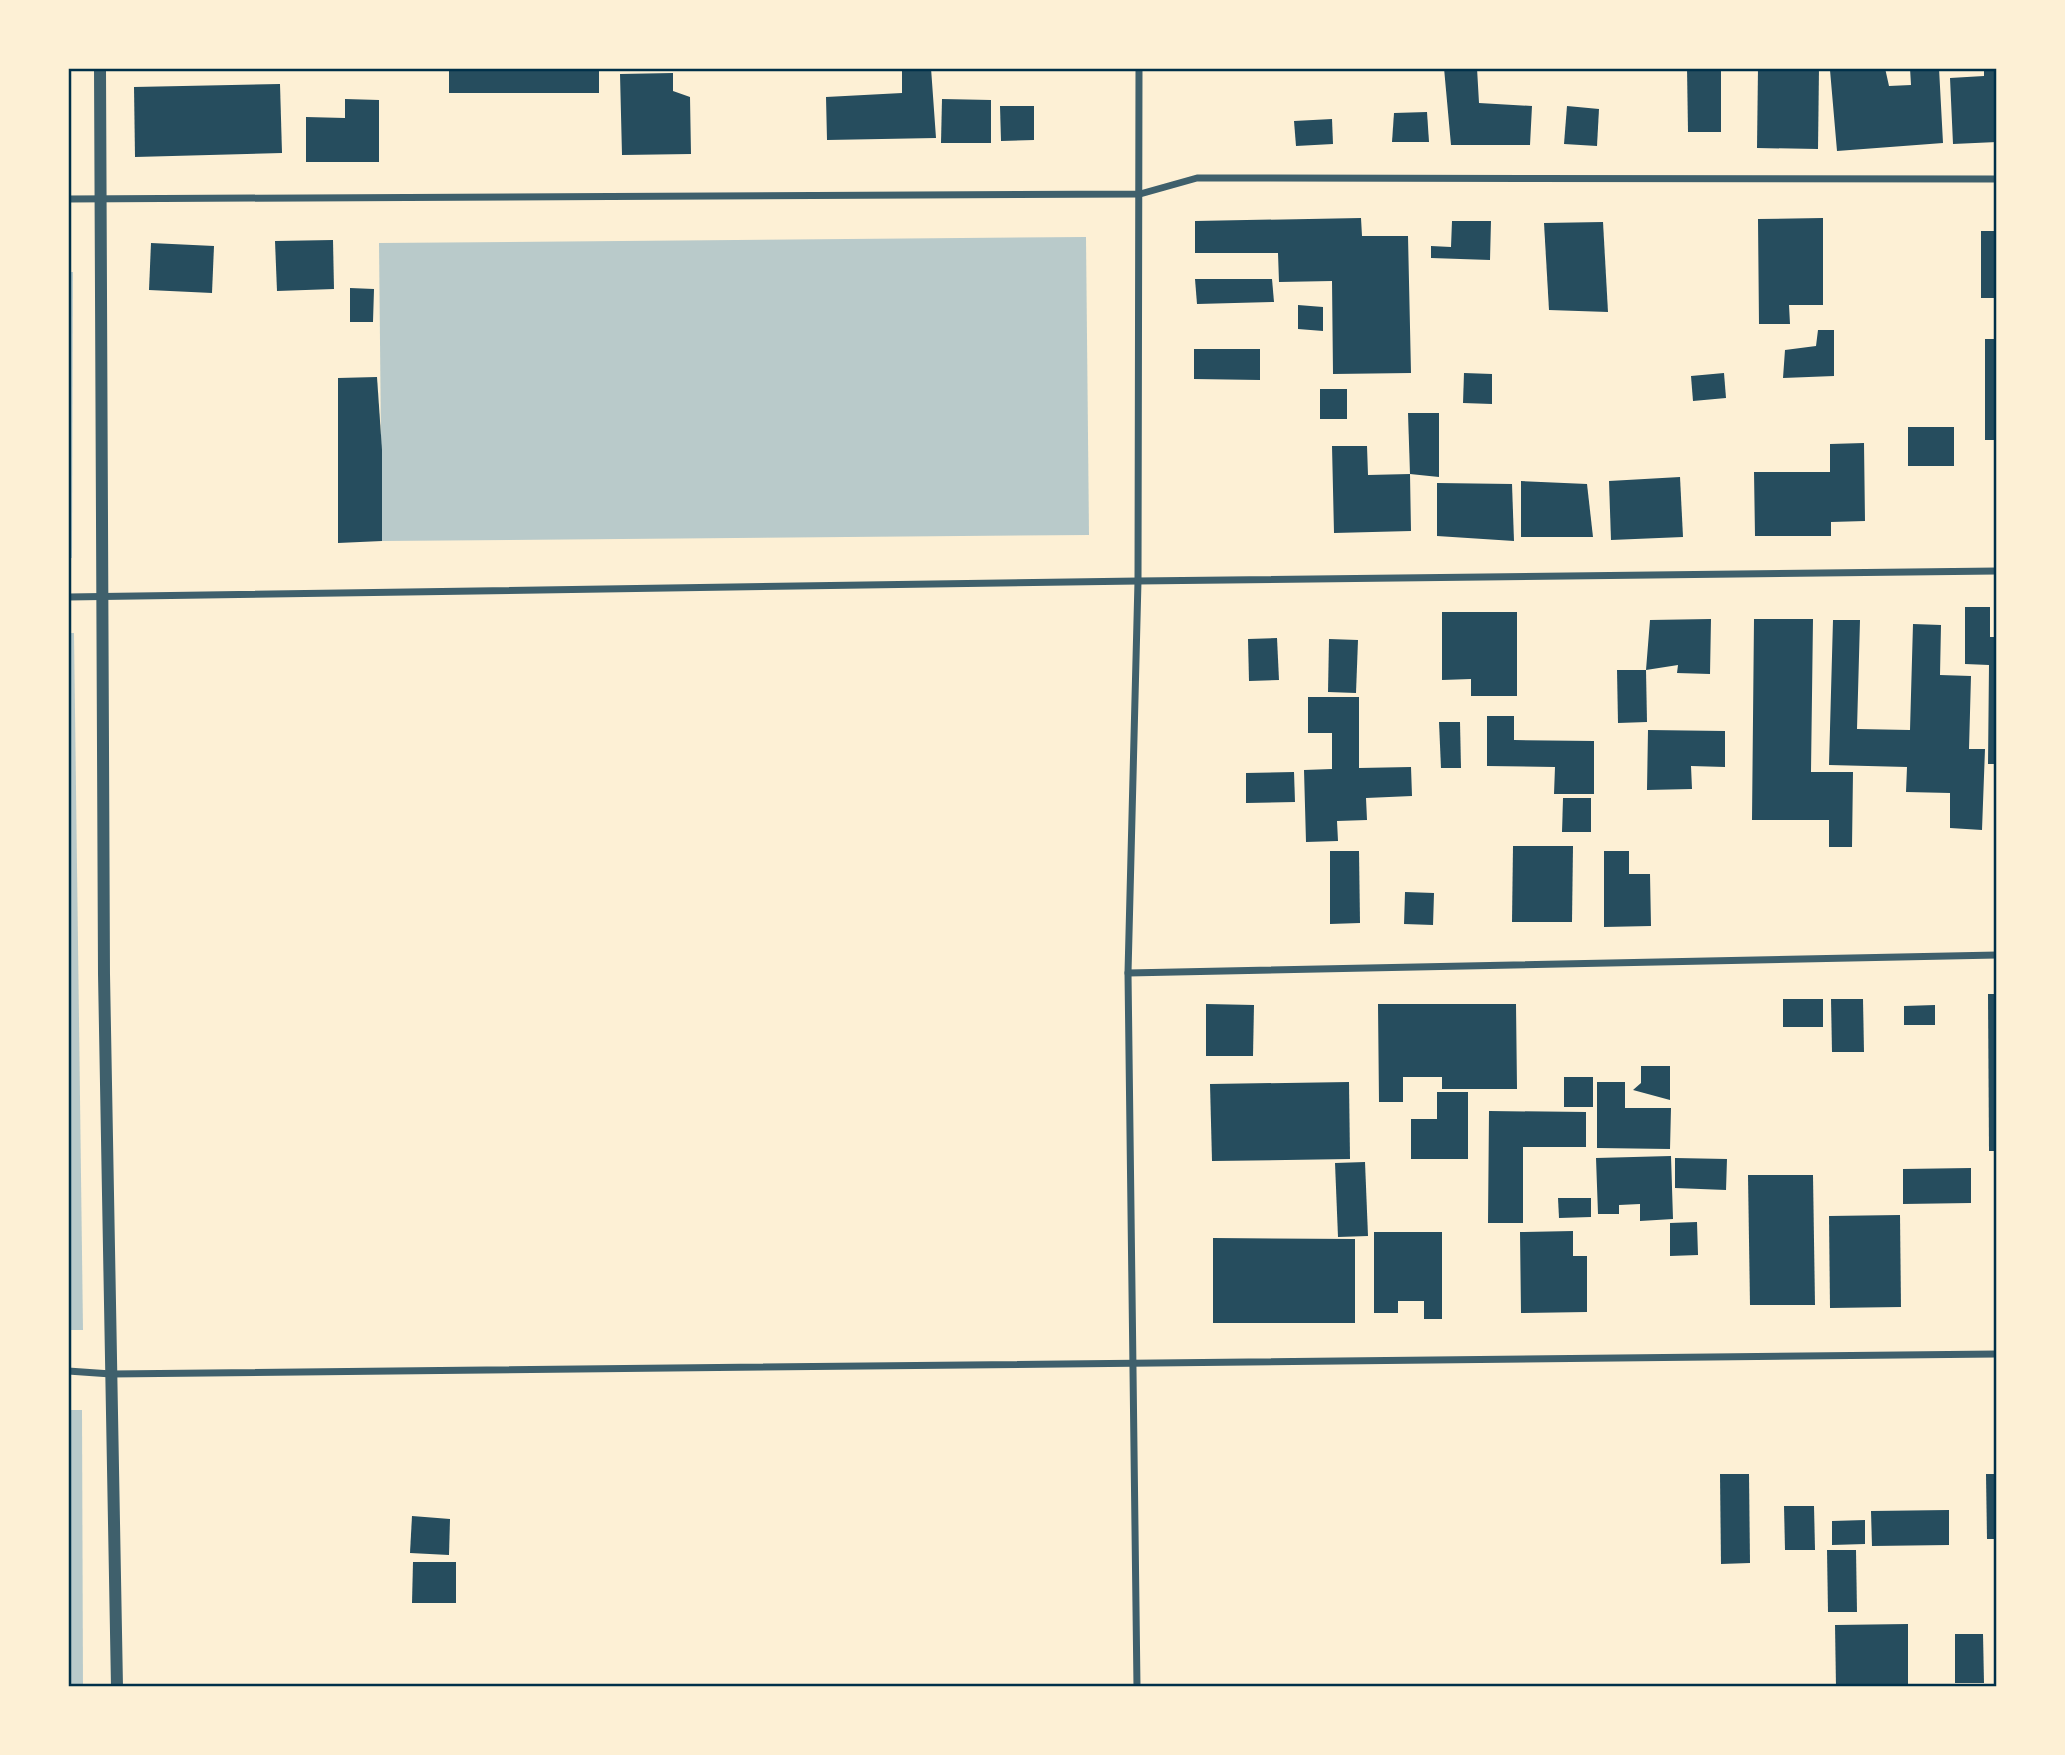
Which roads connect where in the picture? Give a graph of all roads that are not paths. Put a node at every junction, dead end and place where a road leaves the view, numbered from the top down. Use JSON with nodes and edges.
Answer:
{"nodes":[{"id":1,"x":100,"y":68,"type":"edge"},
{"id":2,"x":1139,"y":68,"type":"edge"},
{"id":3,"x":1997,"y":179,"type":"edge"},
{"id":4,"x":1140,"y":194,"type":"junction"},
{"id":5,"x":68,"y":199,"type":"edge"},
{"id":6,"x":102,"y":200,"type":"junction"},
{"id":7,"x":1997,"y":571,"type":"edge"},
{"id":8,"x":1138,"y":581,"type":"junction"},
{"id":9,"x":68,"y":597,"type":"edge"},
{"id":10,"x":101,"y":598,"type":"junction"},
{"id":11,"x":1997,"y":955,"type":"edge"},
{"id":12,"x":1128,"y":973,"type":"junction"},
{"id":13,"x":1997,"y":1354,"type":"edge"},
{"id":14,"x":1133,"y":1364,"type":"junction"},
{"id":15,"x":68,"y":1371,"type":"edge"},
{"id":16,"x":111,"y":1374,"type":"junction"},
{"id":17,"x":117,"y":1687,"type":"edge"},
{"id":18,"x":1138,"y":1687,"type":"edge"}],
"edges":[{"from":1,"to":6,"type":"street"},
{"from":2,"to":4,"type":"street"},
{"from":3,"to":4,"type":"street"},
{"from":4,"to":6,"type":"street"},
{"from":4,"to":8,"type":"street"},
{"from":5,"to":6,"type":"street"},
{"from":6,"to":10,"type":"street"},
{"from":7,"to":8,"type":"street"},
{"from":8,"to":10,"type":"street"},
{"from":8,"to":12,"type":"street"},
{"from":9,"to":10,"type":"street"},
{"from":10,"to":16,"type":"street"},
{"from":11,"to":12,"type":"street"},
{"from":12,"to":14,"type":"street"},
{"from":13,"to":14,"type":"street"},
{"from":14,"to":16,"type":"street"},
{"from":14,"to":18,"type":"street"},
{"from":15,"to":16,"type":"street"},
{"from":16,"to":17,"type":"street"}]}
